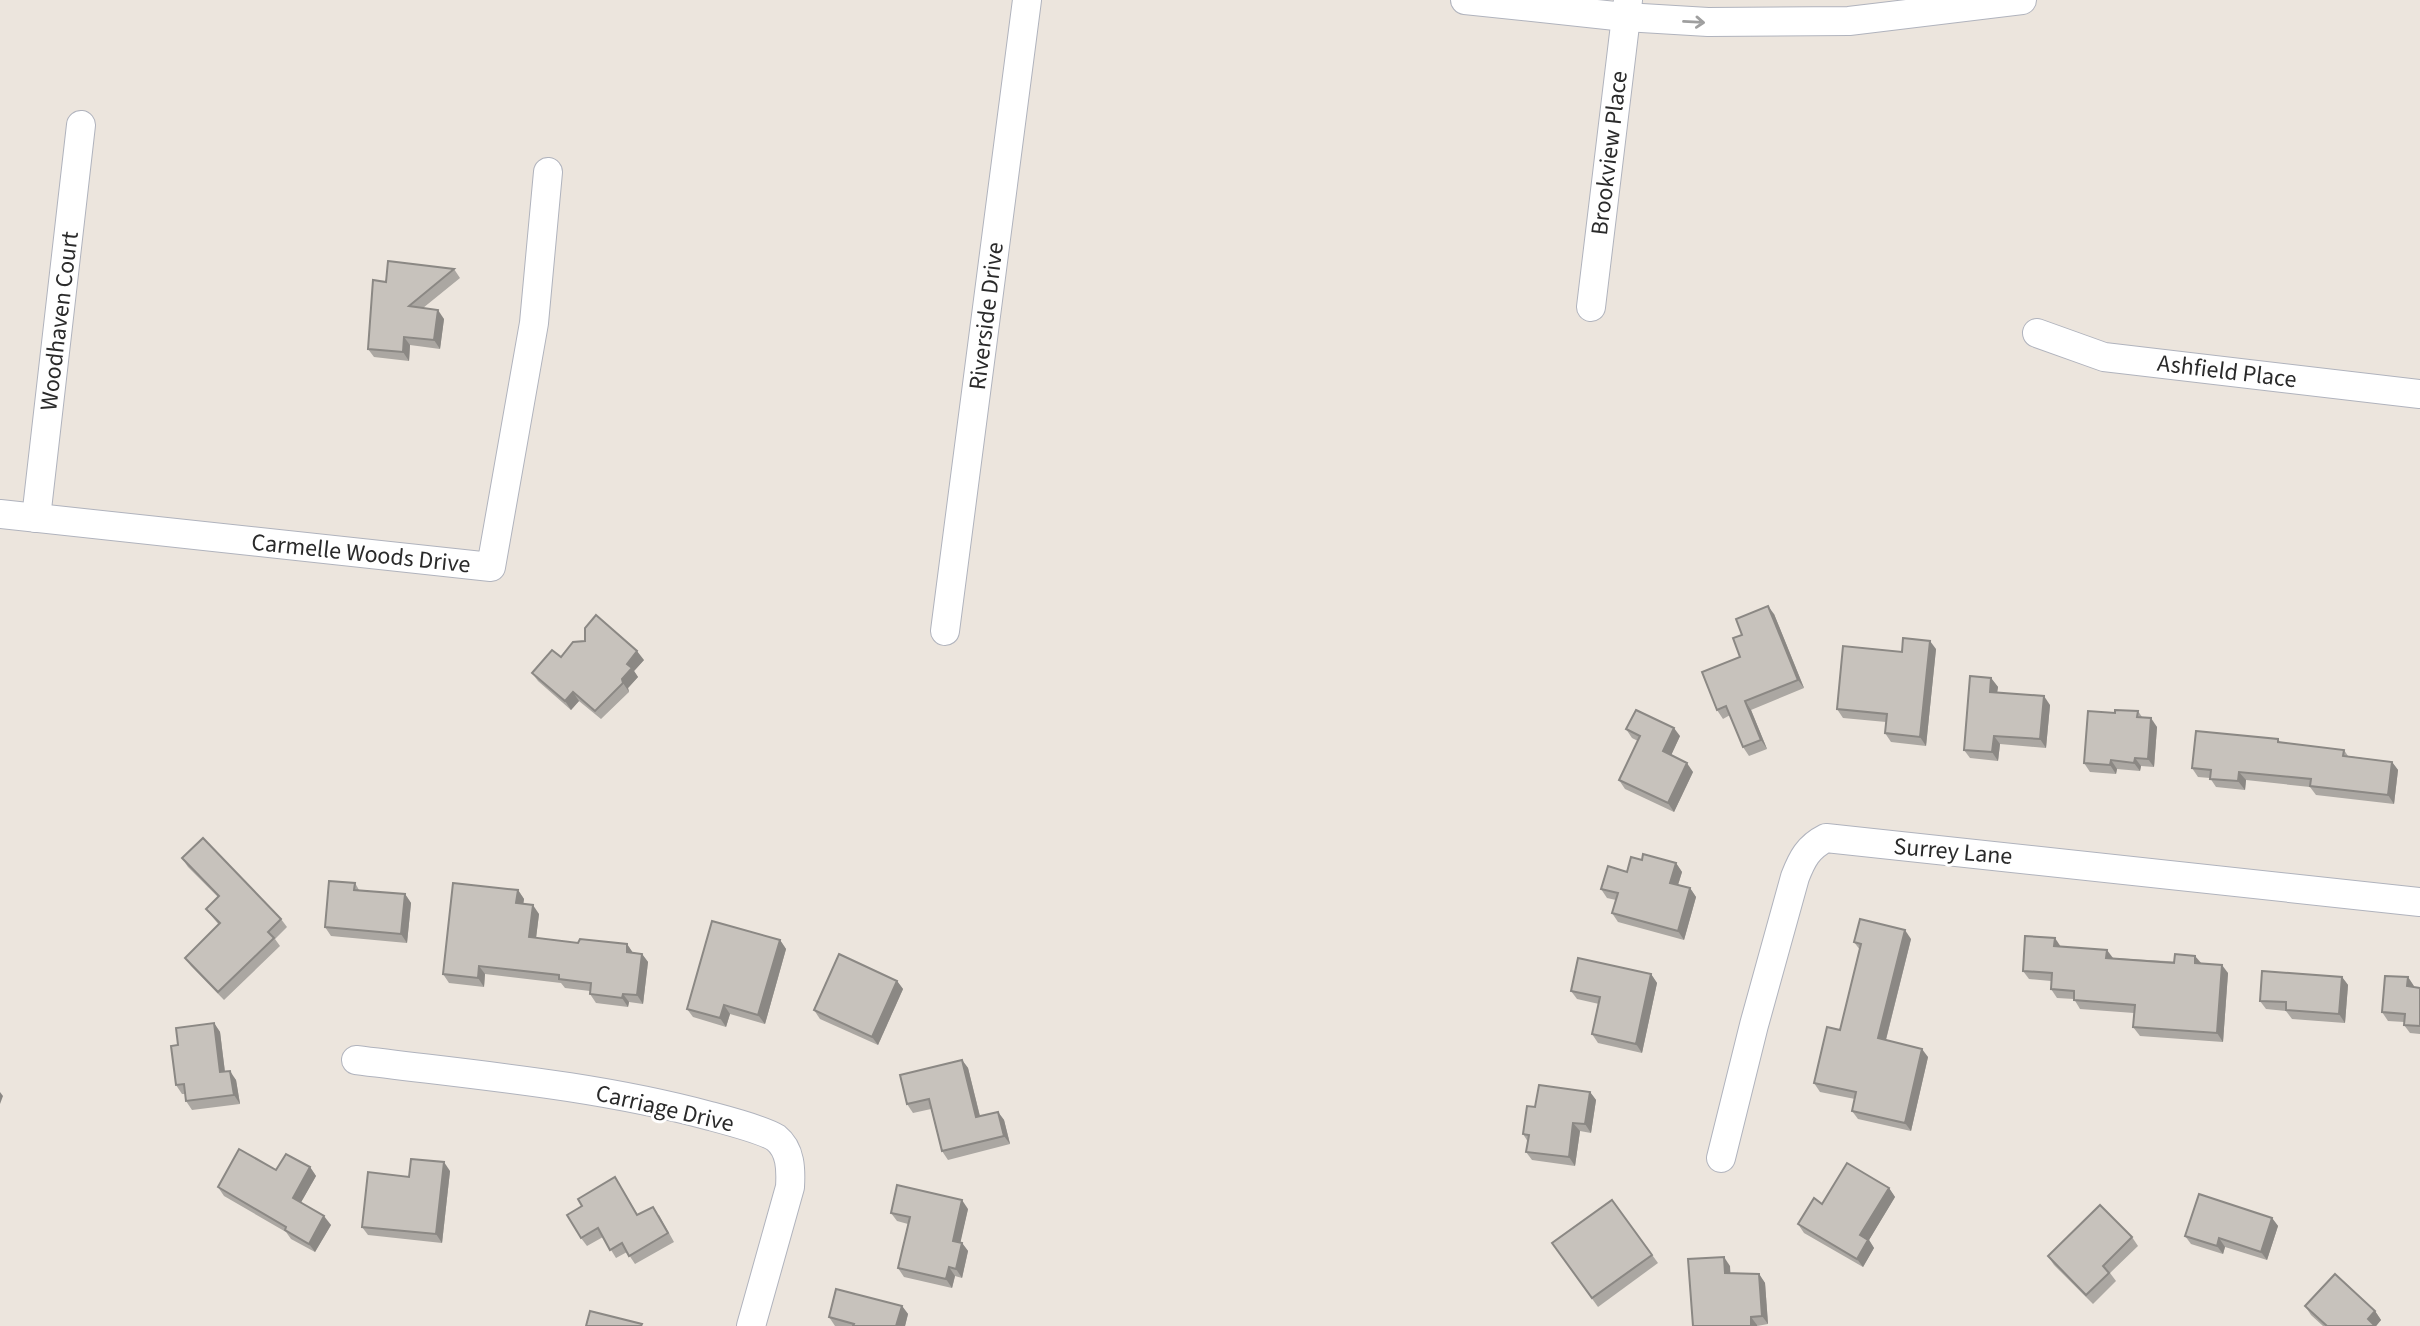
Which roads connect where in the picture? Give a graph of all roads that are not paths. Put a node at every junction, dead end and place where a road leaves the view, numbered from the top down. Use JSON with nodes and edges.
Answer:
{"nodes":[{"id":1,"x":1027,"y":0,"type":"edge"},
{"id":2,"x":1465,"y":0,"type":"edge"},
{"id":3,"x":2021,"y":0,"type":"edge"},
{"id":4,"x":1627,"y":9,"type":"edge"},
{"id":5,"x":81,"y":125,"type":"dead end"},
{"id":6,"x":548,"y":172,"type":"dead end"},
{"id":7,"x":1591,"y":307,"type":"dead end"},
{"id":8,"x":2037,"y":333,"type":"dead end"},
{"id":9,"x":2420,"y":394,"type":"edge"},
{"id":10,"x":0,"y":514,"type":"edge"},
{"id":11,"x":36,"y":518,"type":"junction"},
{"id":12,"x":945,"y":631,"type":"dead end"},
{"id":13,"x":2420,"y":902,"type":"edge"},
{"id":14,"x":356,"y":1060,"type":"dead end"},
{"id":15,"x":1721,"y":1158,"type":"dead end"},
{"id":16,"x":751,"y":1326,"type":"edge"}],
"edges":[{"from":1,"to":12,"type":"street","name":"Riverside Drive"},
{"from":2,"to":4,"type":"street"},
{"from":4,"to":3,"type":"street","one_way":true},
{"from":4,"to":7,"type":"street","name":"Brookview Place"},
{"from":5,"to":11,"type":"street","name":"Woodhaven Court"},
{"from":6,"to":11,"type":"street","name":"Carmelle Woods Drive"},
{"from":8,"to":9,"type":"street","name":"Ashfield Place"},
{"from":10,"to":11,"type":"street","name":"Carmelle Woods Drive"},
{"from":13,"to":15,"type":"street","name":"Surrey Lane"},
{"from":14,"to":16,"type":"street","name":"Carriage Drive"}]}
